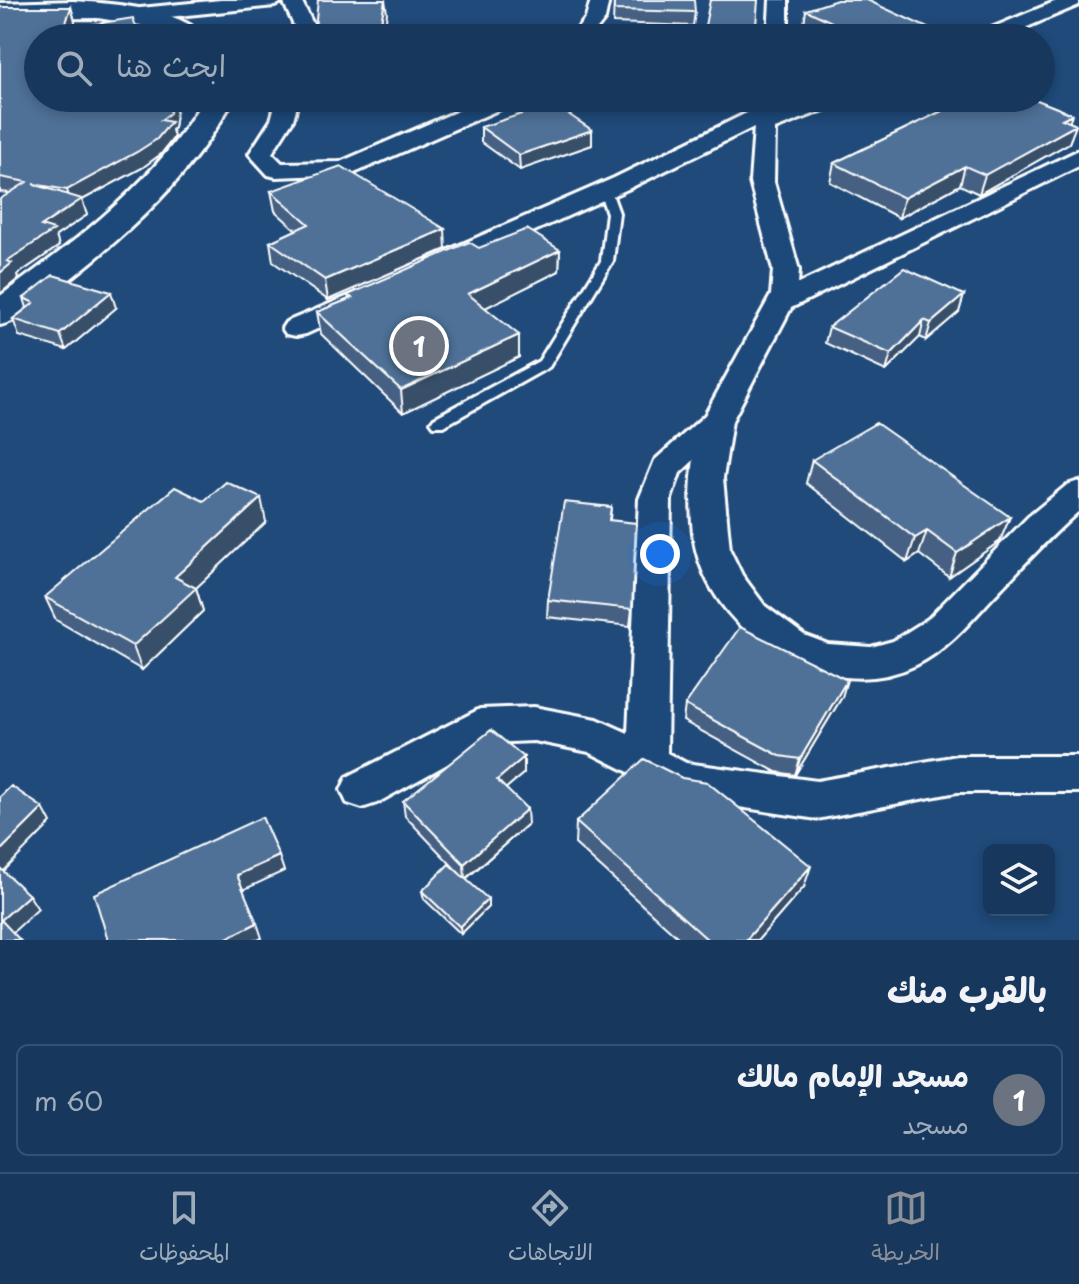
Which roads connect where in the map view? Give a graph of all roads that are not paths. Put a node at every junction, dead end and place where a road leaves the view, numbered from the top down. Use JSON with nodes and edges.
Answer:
{"nodes":[{"id":1,"x":275,"y":0,"type":"edge"},
{"id":2,"x":292,"y":0,"type":"edge"},
{"id":3,"x":600,"y":0,"type":"edge"},
{"id":4,"x":779,"y":0,"type":"edge"},
{"id":5,"x":1075,"y":0,"type":"edge"},
{"id":6,"x":98,"y":5,"type":"edge"},
{"id":7,"x":0,"y":11,"type":"edge"},
{"id":8,"x":130,"y":15,"type":"junction"},
{"id":9,"x":167,"y":24,"type":"edge"},
{"id":10,"x":303,"y":24,"type":"edge"},
{"id":11,"x":591,"y":24,"type":"edge"},
{"id":12,"x":778,"y":24,"type":"edge"},
{"id":13,"x":1018,"y":24,"type":"edge"},
{"id":14,"x":213,"y":112,"type":"edge"},
{"id":15,"x":284,"y":112,"type":"edge"},
{"id":16,"x":474,"y":112,"type":"edge"},
{"id":17,"x":766,"y":112,"type":"edge"},
{"id":18,"x":1079,"y":157,"type":"edge"},
{"id":19,"x":605,"y":191,"type":"junction"},
{"id":20,"x":415,"y":274,"type":"edge"},
{"id":21,"x":375,"y":292,"type":"edge"},
{"id":22,"x":780,"y":303,"type":"junction"},
{"id":23,"x":0,"y":314,"type":"edge"},
{"id":24,"x":296,"y":328,"type":"dead end"},
{"id":25,"x":717,"y":421,"type":"junction"},
{"id":26,"x":439,"y":422,"type":"dead end"},
{"id":27,"x":1079,"y":493,"type":"edge"},
{"id":28,"x":647,"y":762,"type":"junction"},
{"id":29,"x":1079,"y":774,"type":"edge"},
{"id":30,"x":362,"y":790,"type":"dead end"}],
"edges":[{"from":1,"to":8,"type":"street"},
{"from":2,"to":10,"type":"street"},
{"from":3,"to":11,"type":"street"},
{"from":4,"to":12,"type":"street"},
{"from":5,"to":13,"type":"street"},
{"from":6,"to":7,"type":"main road"},
{"from":6,"to":8,"type":"main road"},
{"from":8,"to":9,"type":"main road"},
{"from":14,"to":23,"type":"main road"},
{"from":15,"to":16,"type":"street"},
{"from":17,"to":19,"type":"street"},
{"from":17,"to":22,"type":"street"},
{"from":18,"to":22,"type":"street"},
{"from":19,"to":20,"type":"street"},
{"from":19,"to":26,"type":"lane"},
{"from":21,"to":24,"type":"street"},
{"from":22,"to":25,"type":"street"},
{"from":25,"to":27,"type":"street"},
{"from":25,"to":28,"type":"street"},
{"from":28,"to":29,"type":"street"},
{"from":28,"to":30,"type":"street"}]}
